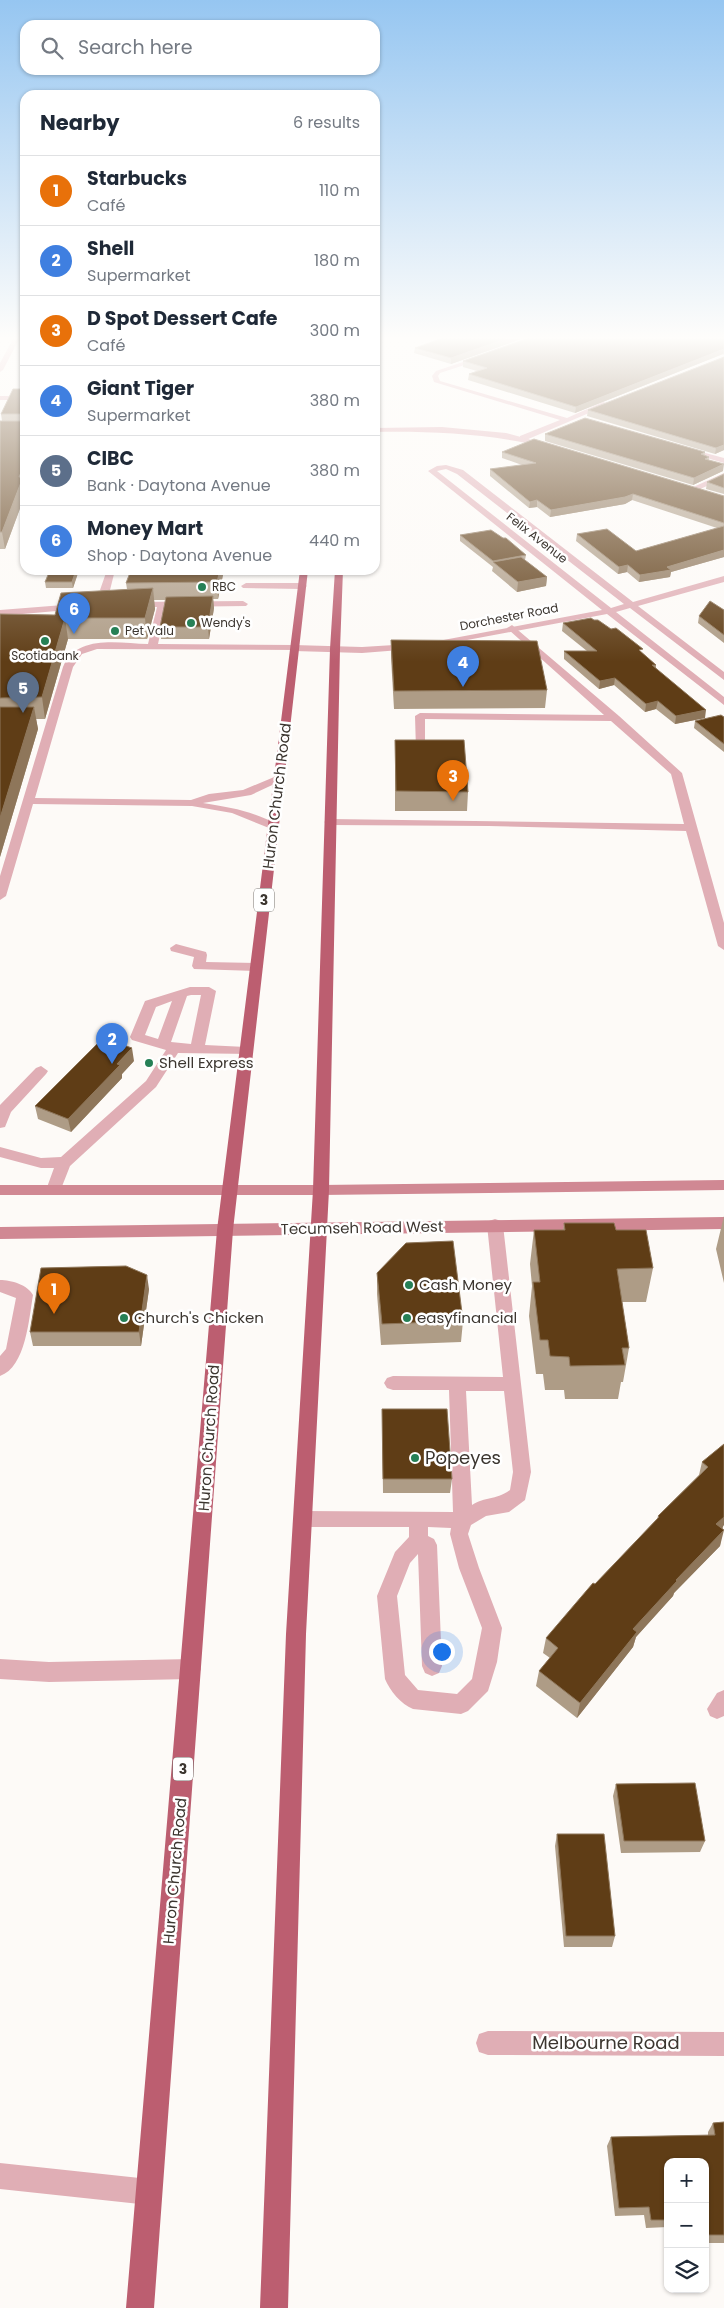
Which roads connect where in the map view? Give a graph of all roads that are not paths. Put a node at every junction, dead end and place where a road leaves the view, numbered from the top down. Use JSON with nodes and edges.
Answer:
{"nodes":[{"id":1,"x":552,"y":447,"type":"edge"},
{"id":2,"x":677,"y":447,"type":"edge"},
{"id":3,"x":560,"y":449,"type":"edge"},
{"id":4,"x":724,"y":461,"type":"edge"},
{"id":5,"x":724,"y":475,"type":"edge"},
{"id":6,"x":684,"y":486,"type":"edge"},
{"id":7,"x":693,"y":489,"type":"junction"},
{"id":8,"x":709,"y":494,"type":"edge"},
{"id":9,"x":110,"y":575,"type":"edge"},
{"id":10,"x":303,"y":575,"type":"edge"},
{"id":11,"x":339,"y":575,"type":"edge"},
{"id":12,"x":722,"y":581,"type":"edge"},
{"id":13,"x":246,"y":586,"type":"dead end"},
{"id":14,"x":302,"y":586,"type":"junction"},
{"id":15,"x":105,"y":590,"type":"edge"},
{"id":16,"x":125,"y":604,"type":"edge"},
{"id":17,"x":162,"y":604,"type":"junction"},
{"id":18,"x":243,"y":604,"type":"dead end"},
{"id":19,"x":630,"y":606,"type":"junction"},
{"id":20,"x":86,"y":607,"type":"edge"},
{"id":21,"x":610,"y":611,"type":"junction"},
{"id":22,"x":0,"y":613,"type":"edge"},
{"id":23,"x":512,"y":628,"type":"junction"},
{"id":24,"x":152,"y":647,"type":"junction"},
{"id":25,"x":294,"y":648,"type":"junction"},
{"id":26,"x":335,"y":649,"type":"junction"},
{"id":27,"x":724,"y":677,"type":"edge"},
{"id":28,"x":724,"y":702,"type":"edge"},
{"id":29,"x":614,"y":718,"type":"junction"},
{"id":30,"x":420,"y":748,"type":"edge"},
{"id":31,"x":279,"y":778,"type":"junction"},
{"id":32,"x":28,"y":802,"type":"junction"},
{"id":33,"x":193,"y":803,"type":"junction"},
{"id":34,"x":330,"y":822,"type":"junction"},
{"id":35,"x":273,"y":826,"type":"junction"},
{"id":36,"x":691,"y":828,"type":"junction"},
{"id":37,"x":0,"y":896,"type":"edge"},
{"id":38,"x":724,"y":946,"type":"edge"},
{"id":39,"x":176,"y":948,"type":"dead end"},
{"id":40,"x":199,"y":966,"type":"junction"},
{"id":41,"x":256,"y":967,"type":"junction"},
{"id":42,"x":185,"y":992,"type":"junction"},
{"id":43,"x":168,"y":1046,"type":"junction"},
{"id":44,"x":197,"y":1049,"type":"junction"},
{"id":45,"x":246,"y":1051,"type":"junction"},
{"id":46,"x":41,"y":1072,"type":"dead end"},
{"id":47,"x":0,"y":1123,"type":"edge"},
{"id":48,"x":0,"y":1152,"type":"edge"},
{"id":49,"x":65,"y":1162,"type":"junction"},
{"id":50,"x":724,"y":1185,"type":"edge"},
{"id":51,"x":230,"y":1189,"type":"junction"},
{"id":52,"x":0,"y":1190,"type":"edge"},
{"id":53,"x":54,"y":1190,"type":"junction"},
{"id":54,"x":321,"y":1190,"type":"junction"},
{"id":55,"x":724,"y":1223,"type":"edge"},
{"id":56,"x":495,"y":1225,"type":"junction"},
{"id":57,"x":319,"y":1229,"type":"junction"},
{"id":58,"x":225,"y":1230,"type":"junction"},
{"id":59,"x":0,"y":1233,"type":"edge"},
{"id":60,"x":0,"y":1286,"type":"edge"},
{"id":61,"x":0,"y":1369,"type":"edge"},
{"id":62,"x":393,"y":1383,"type":"dead end"},
{"id":63,"x":457,"y":1384,"type":"junction"},
{"id":64,"x":512,"y":1384,"type":"junction"},
{"id":65,"x":303,"y":1519,"type":"junction"},
{"id":66,"x":418,"y":1519,"type":"junction"},
{"id":67,"x":463,"y":1520,"type":"junction"},
{"id":68,"x":419,"y":1540,"type":"junction"},
{"id":69,"x":432,"y":1666,"type":"dead end"},
{"id":70,"x":0,"y":1669,"type":"edge"},
{"id":71,"x":191,"y":1669,"type":"junction"},
{"id":72,"x":488,"y":2043,"type":"dead end"},
{"id":73,"x":724,"y":2044,"type":"edge"},
{"id":74,"x":0,"y":2176,"type":"edge"},
{"id":75,"x":149,"y":2192,"type":"junction"},
{"id":76,"x":140,"y":2308,"type":"edge"},
{"id":77,"x":274,"y":2308,"type":"edge"}],
"edges":[{"from":1,"to":3,"type":"street"},
{"from":2,"to":4,"type":"street"},
{"from":5,"to":7,"type":"street"},
{"from":6,"to":7,"type":"street"},
{"from":7,"to":8,"type":"street"},
{"from":9,"to":15,"type":"street"},
{"from":10,"to":14,"type":"highway","name":"Huron Church Road","number":"3"},
{"from":11,"to":26,"type":"highway"},
{"from":12,"to":19,"type":"street","name":"Dorchester Road"},
{"from":13,"to":14,"type":"street"},
{"from":14,"to":25,"type":"highway","name":"Huron Church Road","number":"3"},
{"from":16,"to":17,"type":"street"},
{"from":17,"to":18,"type":"street"},
{"from":17,"to":24,"type":"street"},
{"from":19,"to":21,"type":"street","name":"Dorchester Road"},
{"from":19,"to":21,"type":"street","name":"Felix Avenue"},
{"from":19,"to":27,"type":"street","name":"Felix Avenue"},
{"from":20,"to":22,"type":"street"},
{"from":21,"to":23,"type":"street","name":"Dorchester Road"},
{"from":21,"to":28,"type":"street","name":"Felix Avenue"},
{"from":23,"to":26,"type":"street","name":"Dorchester Road"},
{"from":23,"to":29,"type":"street"},
{"from":24,"to":25,"type":"street","name":"Dorchester Road"},
{"from":24,"to":32,"type":"street","name":"Dorchester Road"},
{"from":25,"to":26,"type":"street","name":"Dorchester Road"},
{"from":25,"to":31,"type":"highway","name":"Huron Church Road","number":"3"},
{"from":26,"to":34,"type":"highway"},
{"from":29,"to":30,"type":"street"},
{"from":29,"to":36,"type":"street"},
{"from":31,"to":33,"type":"street"},
{"from":31,"to":35,"type":"highway","name":"Huron Church Road","number":"3"},
{"from":32,"to":33,"type":"street"},
{"from":32,"to":37,"type":"street"},
{"from":33,"to":35,"type":"street"},
{"from":34,"to":36,"type":"street"},
{"from":34,"to":54,"type":"highway"},
{"from":35,"to":41,"type":"highway","name":"Huron Church Road","number":"3"},
{"from":36,"to":38,"type":"street"},
{"from":39,"to":40,"type":"street"},
{"from":40,"to":41,"type":"street"},
{"from":40,"to":42,"type":"street"},
{"from":41,"to":45,"type":"highway","name":"Huron Church Road","number":"3"},
{"from":42,"to":43,"type":"street"},
{"from":42,"to":43,"type":"street"},
{"from":42,"to":44,"type":"street"},
{"from":43,"to":44,"type":"street"},
{"from":43,"to":49,"type":"street"},
{"from":44,"to":45,"type":"street"},
{"from":45,"to":51,"type":"highway","name":"Huron Church Road","number":"3"},
{"from":46,"to":47,"type":"street"},
{"from":48,"to":49,"type":"street"},
{"from":49,"to":53,"type":"street"},
{"from":50,"to":54,"type":"main road"},
{"from":51,"to":53,"type":"main road"},
{"from":51,"to":54,"type":"main road"},
{"from":51,"to":58,"type":"highway","name":"Huron Church Road","number":"3"},
{"from":52,"to":53,"type":"main road"},
{"from":54,"to":57,"type":"highway"},
{"from":55,"to":56,"type":"main road","name":"Tecumseh Road West"},
{"from":56,"to":57,"type":"main road","name":"Tecumseh Road West"},
{"from":56,"to":64,"type":"street"},
{"from":57,"to":58,"type":"main road","name":"Tecumseh Road West"},
{"from":57,"to":65,"type":"highway"},
{"from":58,"to":59,"type":"main road","name":"Tecumseh Road West"},
{"from":58,"to":71,"type":"highway","name":"Huron Church Road","number":"3"},
{"from":60,"to":61,"type":"street"},
{"from":62,"to":63,"type":"street"},
{"from":63,"to":64,"type":"street"},
{"from":63,"to":67,"type":"street"},
{"from":64,"to":67,"type":"street"},
{"from":65,"to":66,"type":"street"},
{"from":65,"to":77,"type":"highway"},
{"from":66,"to":67,"type":"street"},
{"from":66,"to":68,"type":"street"},
{"from":67,"to":68,"type":"street"},
{"from":68,"to":69,"type":"street"},
{"from":70,"to":71,"type":"street"},
{"from":71,"to":75,"type":"highway","name":"Huron Church Road","number":"3"},
{"from":72,"to":73,"type":"street","name":"Melbourne Road"},
{"from":74,"to":75,"type":"street"},
{"from":75,"to":76,"type":"highway","name":"Huron Church Road","number":"3"}]}
